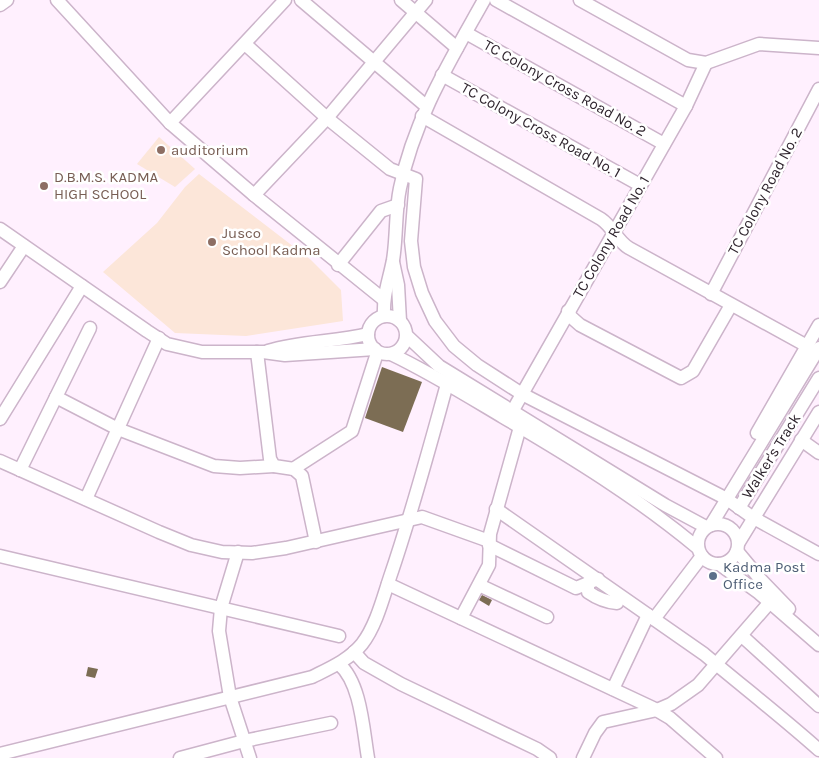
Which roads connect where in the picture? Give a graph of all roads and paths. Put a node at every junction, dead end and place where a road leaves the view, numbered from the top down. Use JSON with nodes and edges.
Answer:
{"nodes":[{"id":1,"x":7,"y":0,"type":"edge"},
{"id":2,"x":56,"y":0,"type":"edge"},
{"id":3,"x":285,"y":0,"type":"edge"},
{"id":4,"x":301,"y":0,"type":"edge"},
{"id":5,"x":401,"y":0,"type":"edge"},
{"id":6,"x":426,"y":0,"type":"edge"},
{"id":7,"x":484,"y":0,"type":"edge"},
{"id":8,"x":496,"y":0,"type":"edge"},
{"id":9,"x":580,"y":0,"type":"edge"},
{"id":10,"x":0,"y":5,"type":"edge"},
{"id":11,"x":416,"y":12,"type":"junction"},
{"id":12,"x":466,"y":33,"type":"junction"},
{"id":13,"x":245,"y":44,"type":"junction"},
{"id":14,"x":457,"y":48,"type":"junction"},
{"id":15,"x":819,"y":48,"type":"edge"},
{"id":16,"x":374,"y":63,"type":"junction"},
{"id":17,"x":706,"y":63,"type":"junction"},
{"id":18,"x":442,"y":75,"type":"junction"},
{"id":19,"x":819,"y":89,"type":"edge"},
{"id":20,"x":686,"y":106,"type":"junction"},
{"id":21,"x":424,"y":111,"type":"junction"},
{"id":22,"x":327,"y":118,"type":"junction"},
{"id":23,"x":170,"y":123,"type":"junction"},
{"id":24,"x":664,"y":144,"type":"junction"},
{"id":25,"x":403,"y":173,"type":"junction"},
{"id":26,"x":640,"y":185,"type":"junction"},
{"id":27,"x":254,"y":195,"type":"junction"},
{"id":28,"x":398,"y":205,"type":"junction"},
{"id":29,"x":0,"y":229,"type":"edge"},
{"id":30,"x":614,"y":231,"type":"junction"},
{"id":31,"x":24,"y":246,"type":"junction"},
{"id":32,"x":393,"y":260,"type":"junction"},
{"id":33,"x":338,"y":265,"type":"junction"},
{"id":34,"x":0,"y":282,"type":"edge"},
{"id":35,"x":82,"y":286,"type":"junction"},
{"id":36,"x":711,"y":294,"type":"junction"},
{"id":37,"x":384,"y":299,"type":"junction"},
{"id":38,"x":731,"y":305,"type":"junction"},
{"id":39,"x":568,"y":311,"type":"junction"},
{"id":40,"x":384,"y":316,"type":"junction"},
{"id":41,"x":400,"y":321,"type":"junction"},
{"id":42,"x":819,"y":325,"type":"edge"},
{"id":43,"x":90,"y":328,"type":"dead end"},
{"id":44,"x":368,"y":334,"type":"junction"},
{"id":45,"x":407,"y":336,"type":"junction"},
{"id":46,"x":159,"y":338,"type":"junction"},
{"id":47,"x":813,"y":347,"type":"edge"},
{"id":48,"x":376,"y":351,"type":"junction"},
{"id":49,"x":260,"y":352,"type":"junction"},
{"id":50,"x":391,"y":354,"type":"junction"},
{"id":51,"x":819,"y":378,"type":"edge"},
{"id":52,"x":447,"y":384,"type":"junction"},
{"id":53,"x":522,"y":394,"type":"junction"},
{"id":54,"x":56,"y":397,"type":"junction"},
{"id":55,"x":513,"y":410,"type":"junction"},
{"id":56,"x":819,"y":412,"type":"edge"},
{"id":57,"x":0,"y":419,"type":"edge"},
{"id":58,"x":520,"y":427,"type":"junction"},
{"id":59,"x":118,"y":429,"type":"junction"},
{"id":60,"x":801,"y":440,"type":"junction"},
{"id":61,"x":819,"y":453,"type":"edge"},
{"id":62,"x":0,"y":461,"type":"edge"},
{"id":63,"x":274,"y":466,"type":"junction"},
{"id":64,"x":293,"y":469,"type":"junction"},
{"id":65,"x":20,"y":470,"type":"junction"},
{"id":66,"x":724,"y":497,"type":"junction"},
{"id":67,"x":86,"y":500,"type":"junction"},
{"id":68,"x":739,"y":508,"type":"junction"},
{"id":69,"x":496,"y":509,"type":"junction"},
{"id":70,"x":752,"y":518,"type":"junction"},
{"id":71,"x":410,"y":519,"type":"junction"},
{"id":72,"x":708,"y":526,"type":"junction"},
{"id":73,"x":316,"y":542,"type":"junction"},
{"id":74,"x":489,"y":543,"type":"junction"},
{"id":75,"x":738,"y":547,"type":"junction"},
{"id":76,"x":238,"y":552,"type":"junction"},
{"id":77,"x":700,"y":552,"type":"junction"},
{"id":78,"x":819,"y":554,"type":"edge"},
{"id":79,"x":0,"y":556,"type":"edge"},
{"id":80,"x":719,"y":564,"type":"junction"},
{"id":81,"x":593,"y":581,"type":"junction"},
{"id":82,"x":388,"y":584,"type":"junction"},
{"id":83,"x":479,"y":585,"type":"junction"},
{"id":84,"x":770,"y":602,"type":"junction"},
{"id":85,"x":617,"y":603,"type":"dead end"},
{"id":86,"x":221,"y":608,"type":"junction"},
{"id":87,"x":547,"y":617,"type":"dead end"},
{"id":88,"x":651,"y":617,"type":"junction"},
{"id":89,"x":460,"y":618,"type":"junction"},
{"id":90,"x":819,"y":634,"type":"edge"},
{"id":91,"x":339,"y":636,"type":"dead end"},
{"id":92,"x":742,"y":636,"type":"junction"},
{"id":93,"x":819,"y":645,"type":"edge"},
{"id":94,"x":354,"y":652,"type":"junction"},
{"id":95,"x":338,"y":664,"type":"junction"},
{"id":96,"x":717,"y":666,"type":"junction"},
{"id":97,"x":613,"y":689,"type":"junction"},
{"id":98,"x":230,"y":697,"type":"junction"},
{"id":99,"x":819,"y":706,"type":"edge"},
{"id":100,"x":657,"y":710,"type":"junction"},
{"id":101,"x":331,"y":723,"type":"dead end"},
{"id":102,"x":244,"y":741,"type":"junction"},
{"id":103,"x":819,"y":750,"type":"edge"},
{"id":104,"x":0,"y":754,"type":"edge"},
{"id":105,"x":180,"y":758,"type":"edge"},
{"id":106,"x":250,"y":758,"type":"edge"},
{"id":107,"x":368,"y":758,"type":"edge"},
{"id":108,"x":550,"y":758,"type":"edge"},
{"id":109,"x":583,"y":758,"type":"edge"},
{"id":110,"x":716,"y":758,"type":"edge"}],
"edges":[{"from":1,"to":10,"type":"street"},
{"from":2,"to":23,"type":"street"},
{"from":3,"to":13,"type":"street"},
{"from":4,"to":16,"type":"street"},
{"from":5,"to":11,"type":"street"},
{"from":6,"to":11,"type":"street"},
{"from":7,"to":12,"type":"street"},
{"from":8,"to":20,"type":"street"},
{"from":9,"to":17,"type":"street"},
{"from":11,"to":14,"type":"street"},
{"from":11,"to":16,"type":"street"},
{"from":12,"to":14,"type":"street"},
{"from":12,"to":24,"type":"street","name":"TC Colony Cross Road No. 2"},
{"from":13,"to":22,"type":"street"},
{"from":13,"to":23,"type":"street"},
{"from":14,"to":18,"type":"street"},
{"from":15,"to":17,"type":"street"},
{"from":16,"to":21,"type":"street"},
{"from":16,"to":22,"type":"street"},
{"from":17,"to":20,"type":"street","name":"TC Colony Road No. 1"},
{"from":18,"to":21,"type":"street"},
{"from":18,"to":26,"type":"street","name":"TC Colony Cross Road No. 1"},
{"from":19,"to":36,"type":"street","name":"TC Colony Road No. 2"},
{"from":20,"to":24,"type":"street","name":"TC Colony Road No. 1"},
{"from":21,"to":25,"type":"street"},
{"from":21,"to":30,"type":"street"},
{"from":22,"to":25,"type":"street"},
{"from":22,"to":27,"type":"street"},
{"from":23,"to":27,"type":"street"},
{"from":24,"to":26,"type":"street","name":"TC Colony Road No. 1"},
{"from":25,"to":28,"type":"street"},
{"from":25,"to":53,"type":"street"},
{"from":26,"to":30,"type":"street","name":"TC Colony Road No. 1"},
{"from":27,"to":33,"type":"street"},
{"from":28,"to":32,"type":"street"},
{"from":28,"to":33,"type":"street"},
{"from":29,"to":31,"type":"street"},
{"from":30,"to":36,"type":"street"},
{"from":30,"to":39,"type":"street","name":"TC Colony Road No. 1"},
{"from":31,"to":34,"type":"street"},
{"from":31,"to":35,"type":"street"},
{"from":32,"to":37,"type":"street"},
{"from":32,"to":41,"type":"street"},
{"from":33,"to":37,"type":"street"},
{"from":35,"to":46,"type":"street"},
{"from":35,"to":57,"type":"street"},
{"from":36,"to":38,"type":"street"},
{"from":37,"to":40,"type":"street"},
{"from":38,"to":39,"type":"street"},
{"from":38,"to":47,"type":"street"},
{"from":39,"to":53,"type":"street","name":"TC Colony Road No. 1"},
{"from":40,"to":41,"type":"street"},
{"from":40,"to":44,"type":"street"},
{"from":41,"to":45,"type":"street"},
{"from":42,"to":47,"type":"street"},
{"from":43,"to":54,"type":"street"},
{"from":44,"to":48,"type":"street"},
{"from":44,"to":49,"type":"street"},
{"from":45,"to":50,"type":"street"},
{"from":45,"to":55,"type":"street"},
{"from":46,"to":49,"type":"street"},
{"from":46,"to":59,"type":"street"},
{"from":47,"to":66,"type":"street"},
{"from":48,"to":49,"type":"street"},
{"from":48,"to":50,"type":"street"},
{"from":48,"to":64,"type":"street"},
{"from":49,"to":63,"type":"street"},
{"from":50,"to":52,"type":"street"},
{"from":51,"to":68,"type":"street","name":"Walker's Track"},
{"from":52,"to":58,"type":"street"},
{"from":52,"to":71,"type":"street"},
{"from":53,"to":55,"type":"street","name":"TC Colony Road No. 1"},
{"from":53,"to":66,"type":"street"},
{"from":54,"to":59,"type":"street"},
{"from":54,"to":65,"type":"street"},
{"from":55,"to":72,"type":"street"},
{"from":56,"to":60,"type":"street"},
{"from":58,"to":69,"type":"street"},
{"from":58,"to":77,"type":"street"},
{"from":59,"to":63,"type":"street"},
{"from":59,"to":67,"type":"street"},
{"from":60,"to":61,"type":"street"},
{"from":60,"to":70,"type":"street"},
{"from":62,"to":65,"type":"street"},
{"from":63,"to":64,"type":"street"},
{"from":64,"to":73,"type":"street"},
{"from":65,"to":67,"type":"street"},
{"from":66,"to":68,"type":"street"},
{"from":66,"to":72,"type":"street"},
{"from":67,"to":76,"type":"street"},
{"from":68,"to":70,"type":"street"},
{"from":69,"to":74,"type":"street"},
{"from":69,"to":81,"type":"street"},
{"from":70,"to":75,"type":"street"},
{"from":70,"to":78,"type":"street"},
{"from":71,"to":73,"type":"street"},
{"from":71,"to":74,"type":"street"},
{"from":71,"to":82,"type":"street"},
{"from":72,"to":75,"type":"street"},
{"from":72,"to":77,"type":"street"},
{"from":73,"to":76,"type":"street"},
{"from":74,"to":81,"type":"street"},
{"from":74,"to":83,"type":"street"},
{"from":75,"to":80,"type":"street"},
{"from":75,"to":90,"type":"street"},
{"from":76,"to":86,"type":"street"},
{"from":77,"to":80,"type":"street"},
{"from":77,"to":88,"type":"street"},
{"from":79,"to":86,"type":"street"},
{"from":80,"to":84,"type":"street"},
{"from":81,"to":85,"type":"street"},
{"from":81,"to":88,"type":"street"},
{"from":82,"to":89,"type":"street"},
{"from":82,"to":94,"type":"street"},
{"from":83,"to":87,"type":"street"},
{"from":83,"to":89,"type":"street"},
{"from":84,"to":92,"type":"street"},
{"from":84,"to":93,"type":"street"},
{"from":86,"to":91,"type":"street"},
{"from":86,"to":98,"type":"street"},
{"from":88,"to":96,"type":"street"},
{"from":88,"to":97,"type":"street"},
{"from":89,"to":97,"type":"street"},
{"from":92,"to":96,"type":"street"},
{"from":92,"to":99,"type":"street"},
{"from":94,"to":95,"type":"street"},
{"from":94,"to":108,"type":"street"},
{"from":95,"to":98,"type":"street"},
{"from":95,"to":107,"type":"street"},
{"from":96,"to":100,"type":"street"},
{"from":96,"to":103,"type":"street"},
{"from":97,"to":100,"type":"street"},
{"from":98,"to":102,"type":"street"},
{"from":98,"to":104,"type":"street"},
{"from":100,"to":109,"type":"street"},
{"from":100,"to":110,"type":"street"},
{"from":101,"to":102,"type":"street"},
{"from":102,"to":105,"type":"street"},
{"from":102,"to":106,"type":"street"}]}
